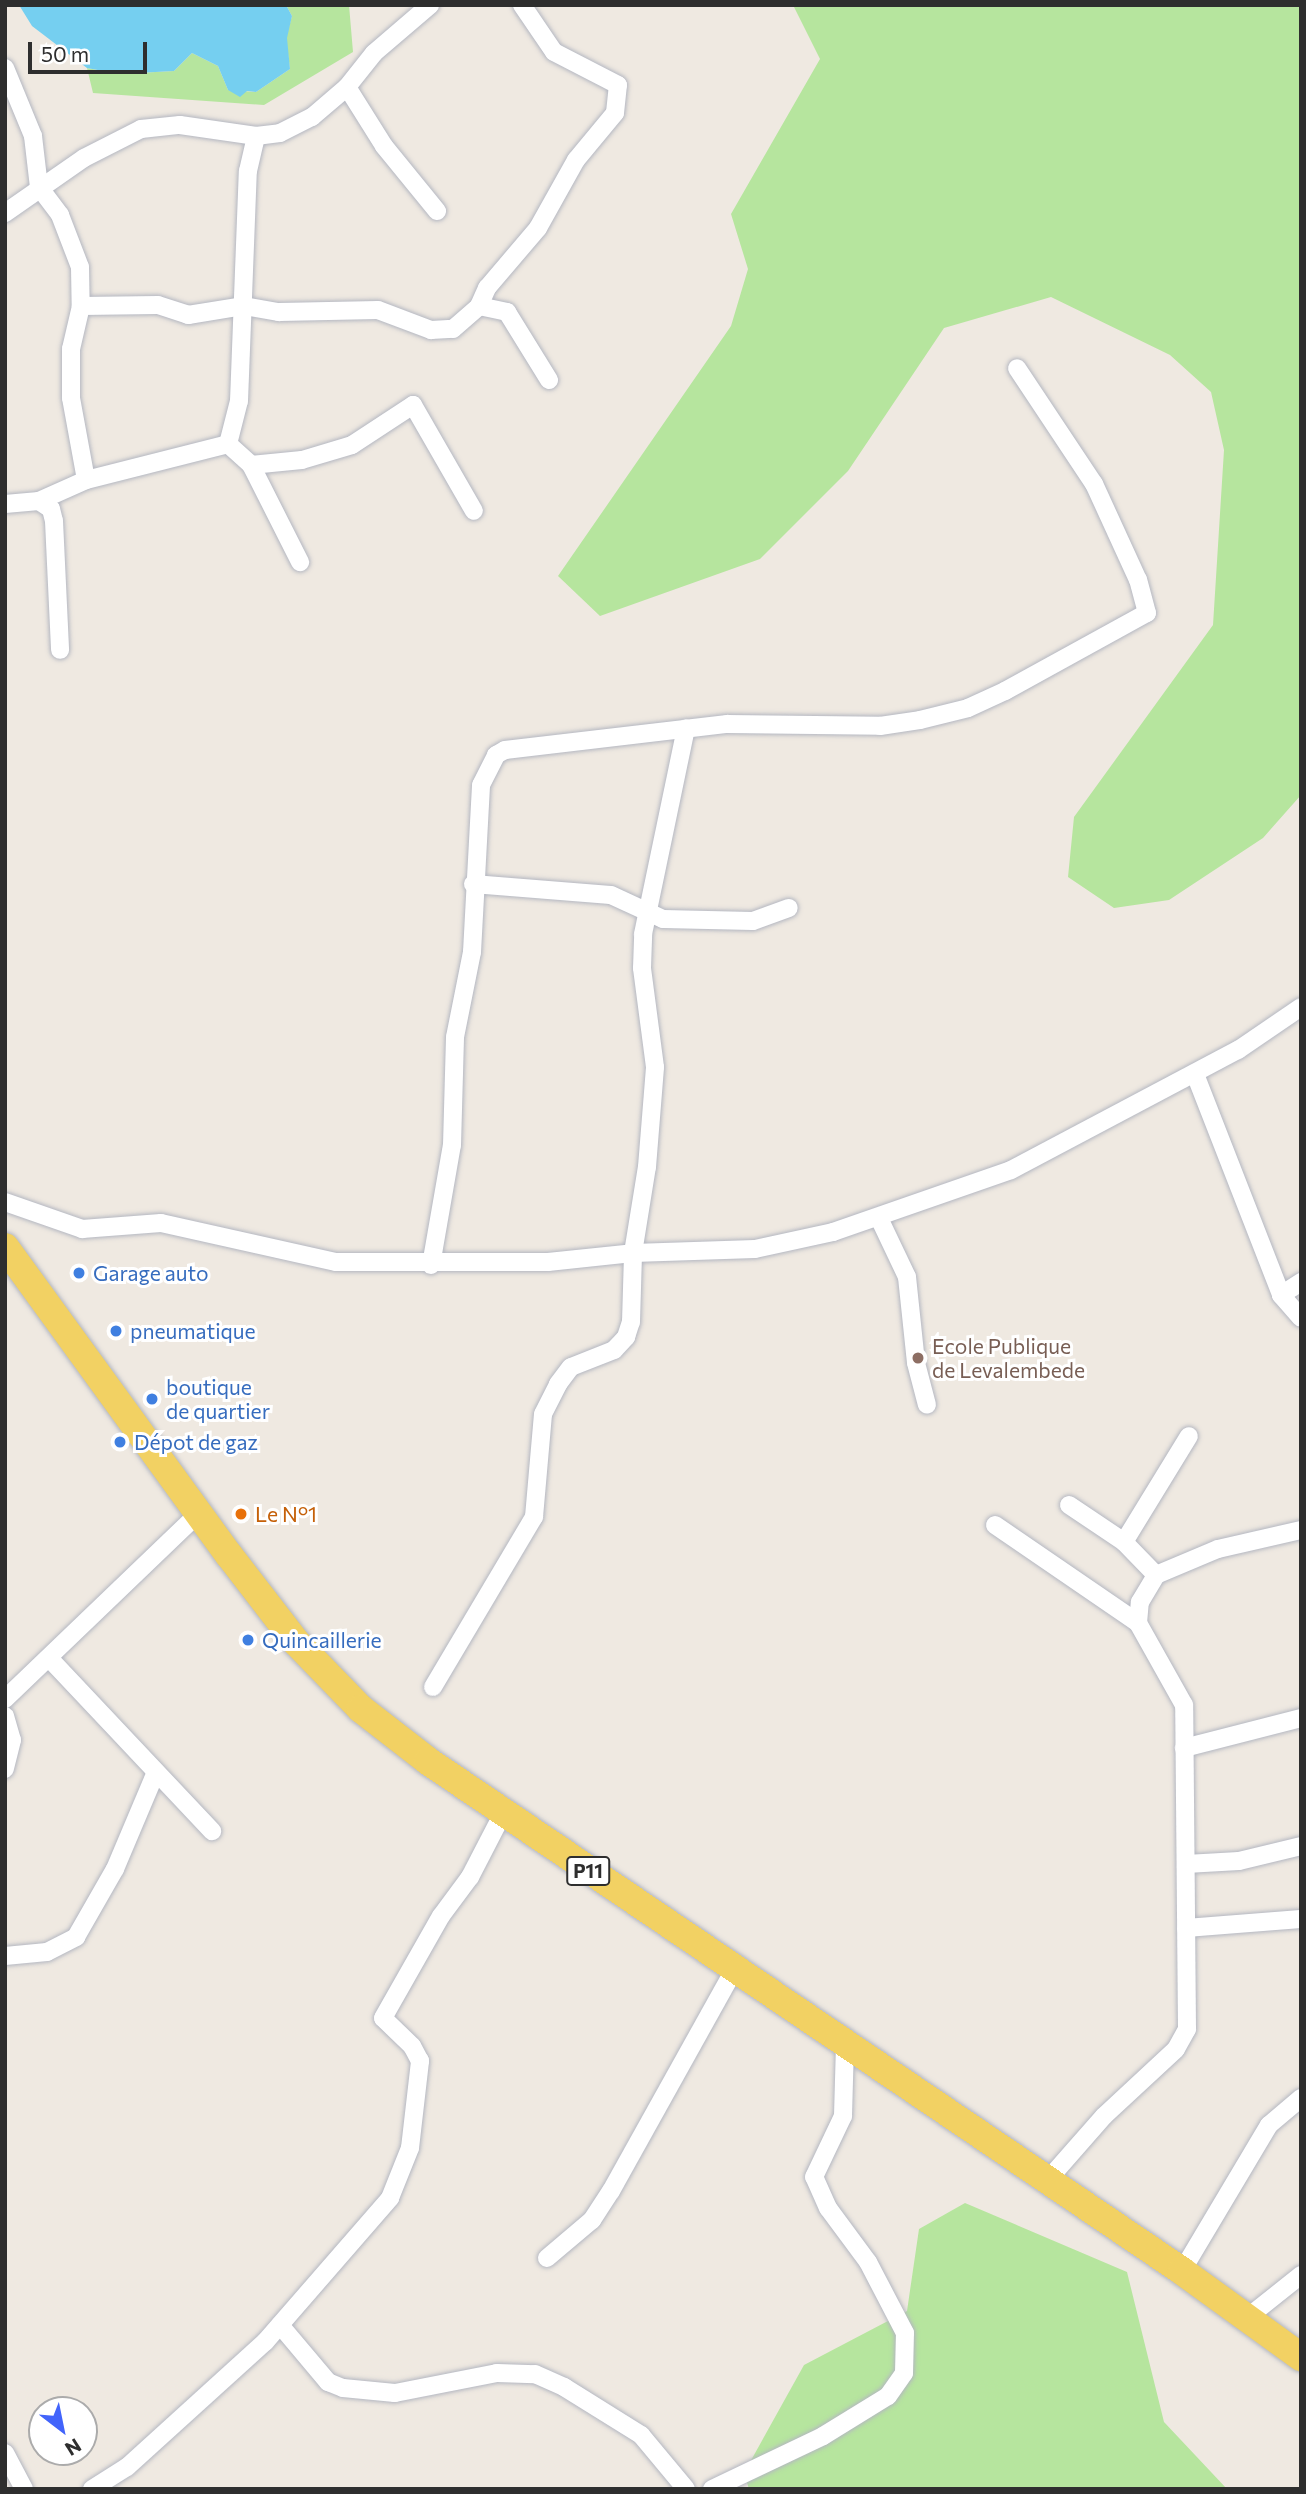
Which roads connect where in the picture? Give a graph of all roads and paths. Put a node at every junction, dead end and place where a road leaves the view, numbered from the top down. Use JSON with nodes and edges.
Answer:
{"nodes":[{"id":1,"x":430,"y":5,"type":"edge"},
{"id":2,"x":522,"y":5,"type":"edge"},
{"id":3,"x":5,"y":68,"type":"edge"},
{"id":4,"x":15,"y":85,"type":"junction"},
{"id":5,"x":347,"y":87,"type":"junction"},
{"id":6,"x":5,"y":103,"type":"edge"},
{"id":7,"x":256,"y":136,"type":"junction"},
{"id":8,"x":39,"y":187,"type":"junction"},
{"id":9,"x":437,"y":211,"type":"dead end"},
{"id":10,"x":5,"y":214,"type":"edge"},
{"id":11,"x":81,"y":306,"type":"junction"},
{"id":12,"x":244,"y":306,"type":"junction"},
{"id":13,"x":479,"y":306,"type":"junction"},
{"id":14,"x":1017,"y":368,"type":"dead end"},
{"id":15,"x":549,"y":380,"type":"dead end"},
{"id":16,"x":228,"y":444,"type":"junction"},
{"id":17,"x":251,"y":465,"type":"junction"},
{"id":18,"x":86,"y":480,"type":"junction"},
{"id":19,"x":39,"y":501,"type":"junction"},
{"id":20,"x":5,"y":504,"type":"edge"},
{"id":21,"x":474,"y":510,"type":"dead end"},
{"id":22,"x":300,"y":562,"type":"dead end"},
{"id":23,"x":60,"y":650,"type":"dead end"},
{"id":24,"x":686,"y":728,"type":"junction"},
{"id":25,"x":473,"y":884,"type":"junction"},
{"id":26,"x":789,"y":908,"type":"dead end"},
{"id":27,"x":645,"y":912,"type":"junction"},
{"id":28,"x":1301,"y":1007,"type":"edge"},
{"id":29,"x":1195,"y":1074,"type":"junction"},
{"id":30,"x":5,"y":1202,"type":"edge"},
{"id":31,"x":879,"y":1218,"type":"junction"},
{"id":32,"x":5,"y":1247,"type":"edge"},
{"id":33,"x":633,"y":1252,"type":"junction"},
{"id":34,"x":431,"y":1265,"type":"junction"},
{"id":35,"x":1301,"y":1282,"type":"edge"},
{"id":36,"x":1281,"y":1295,"type":"junction"},
{"id":37,"x":1301,"y":1318,"type":"edge"},
{"id":38,"x":927,"y":1405,"type":"dead end"},
{"id":39,"x":1189,"y":1436,"type":"dead end"},
{"id":40,"x":1069,"y":1505,"type":"dead end"},
{"id":41,"x":199,"y":1513,"type":"junction"},
{"id":42,"x":995,"y":1525,"type":"dead end"},
{"id":43,"x":1301,"y":1530,"type":"edge"},
{"id":44,"x":1124,"y":1542,"type":"junction"},
{"id":45,"x":1156,"y":1575,"type":"junction"},
{"id":46,"x":1138,"y":1623,"type":"junction"},
{"id":47,"x":49,"y":1658,"type":"junction"},
{"id":48,"x":433,"y":1688,"type":"dead end"},
{"id":49,"x":5,"y":1699,"type":"edge"},
{"id":50,"x":5,"y":1716,"type":"edge"},
{"id":51,"x":1301,"y":1718,"type":"edge"},
{"id":52,"x":1184,"y":1748,"type":"junction"},
{"id":53,"x":5,"y":1769,"type":"edge"},
{"id":54,"x":156,"y":1772,"type":"junction"},
{"id":55,"x":503,"y":1813,"type":"junction"},
{"id":56,"x":212,"y":1831,"type":"dead end"},
{"id":57,"x":1301,"y":1846,"type":"edge"},
{"id":58,"x":1186,"y":1864,"type":"junction"},
{"id":59,"x":1301,"y":1919,"type":"edge"},
{"id":60,"x":1186,"y":1928,"type":"junction"},
{"id":61,"x":5,"y":1956,"type":"edge"},
{"id":62,"x":734,"y":1970,"type":"junction"},
{"id":63,"x":845,"y":2046,"type":"junction"},
{"id":64,"x":1301,"y":2098,"type":"edge"},
{"id":65,"x":1046,"y":2182,"type":"junction"},
{"id":66,"x":547,"y":2258,"type":"dead end"},
{"id":67,"x":1182,"y":2271,"type":"junction"},
{"id":68,"x":1301,"y":2275,"type":"edge"},
{"id":69,"x":1247,"y":2318,"type":"junction"},
{"id":70,"x":280,"y":2325,"type":"junction"},
{"id":71,"x":1301,"y":2357,"type":"edge"},
{"id":72,"x":5,"y":2453,"type":"edge"},
{"id":73,"x":24,"y":2489,"type":"edge"},
{"id":74,"x":92,"y":2489,"type":"edge"},
{"id":75,"x":686,"y":2489,"type":"edge"},
{"id":76,"x":712,"y":2489,"type":"edge"}],
"edges":[{"from":1,"to":5,"type":"street"},
{"from":2,"to":13,"type":"street"},
{"from":3,"to":4,"type":"street"},
{"from":4,"to":6,"type":"street"},
{"from":4,"to":8,"type":"street"},
{"from":5,"to":7,"type":"street"},
{"from":5,"to":9,"type":"street"},
{"from":7,"to":8,"type":"street"},
{"from":7,"to":12,"type":"street"},
{"from":8,"to":10,"type":"street"},
{"from":8,"to":11,"type":"street"},
{"from":11,"to":12,"type":"street"},
{"from":11,"to":18,"type":"street"},
{"from":12,"to":13,"type":"street"},
{"from":12,"to":16,"type":"street"},
{"from":13,"to":15,"type":"street"},
{"from":14,"to":24,"type":"street"},
{"from":16,"to":17,"type":"street"},
{"from":16,"to":18,"type":"street"},
{"from":17,"to":21,"type":"street"},
{"from":17,"to":22,"type":"street"},
{"from":18,"to":19,"type":"street"},
{"from":19,"to":20,"type":"street"},
{"from":19,"to":23,"type":"street"},
{"from":24,"to":25,"type":"street"},
{"from":24,"to":27,"type":"street"},
{"from":25,"to":27,"type":"street"},
{"from":25,"to":34,"type":"street"},
{"from":26,"to":27,"type":"street"},
{"from":27,"to":33,"type":"street"},
{"from":28,"to":29,"type":"street"},
{"from":29,"to":31,"type":"street"},
{"from":29,"to":36,"type":"street"},
{"from":30,"to":34,"type":"street"},
{"from":31,"to":33,"type":"street"},
{"from":31,"to":38,"type":"street"},
{"from":32,"to":41,"type":"main road","number":"P11"},
{"from":33,"to":34,"type":"street"},
{"from":33,"to":48,"type":"street"},
{"from":35,"to":36,"type":"street"},
{"from":36,"to":37,"type":"street"},
{"from":39,"to":44,"type":"street"},
{"from":40,"to":44,"type":"street"},
{"from":41,"to":47,"type":"street"},
{"from":41,"to":55,"type":"main road","number":"P11"},
{"from":42,"to":46,"type":"street"},
{"from":43,"to":45,"type":"street"},
{"from":44,"to":45,"type":"street"},
{"from":45,"to":46,"type":"street"},
{"from":46,"to":52,"type":"street"},
{"from":47,"to":49,"type":"street"},
{"from":47,"to":54,"type":"street"},
{"from":50,"to":53,"type":"street"},
{"from":51,"to":52,"type":"street"},
{"from":52,"to":58,"type":"street"},
{"from":54,"to":56,"type":"street"},
{"from":54,"to":61,"type":"street"},
{"from":55,"to":62,"type":"main road","number":"P11"},
{"from":55,"to":70,"type":"street"},
{"from":57,"to":58,"type":"street"},
{"from":58,"to":60,"type":"street"},
{"from":59,"to":60,"type":"street"},
{"from":60,"to":65,"type":"street"},
{"from":62,"to":63,"type":"main road","number":"P11"},
{"from":62,"to":66,"type":"street"},
{"from":63,"to":65,"type":"main road","number":"P11"},
{"from":63,"to":76,"type":"street"},
{"from":64,"to":67,"type":"street"},
{"from":65,"to":67,"type":"main road","number":"P11"},
{"from":67,"to":69,"type":"main road","number":"P11"},
{"from":68,"to":69,"type":"street"},
{"from":69,"to":71,"type":"main road","number":"P11"},
{"from":70,"to":74,"type":"street"},
{"from":70,"to":75,"type":"street"},
{"from":72,"to":73,"type":"street"}]}
